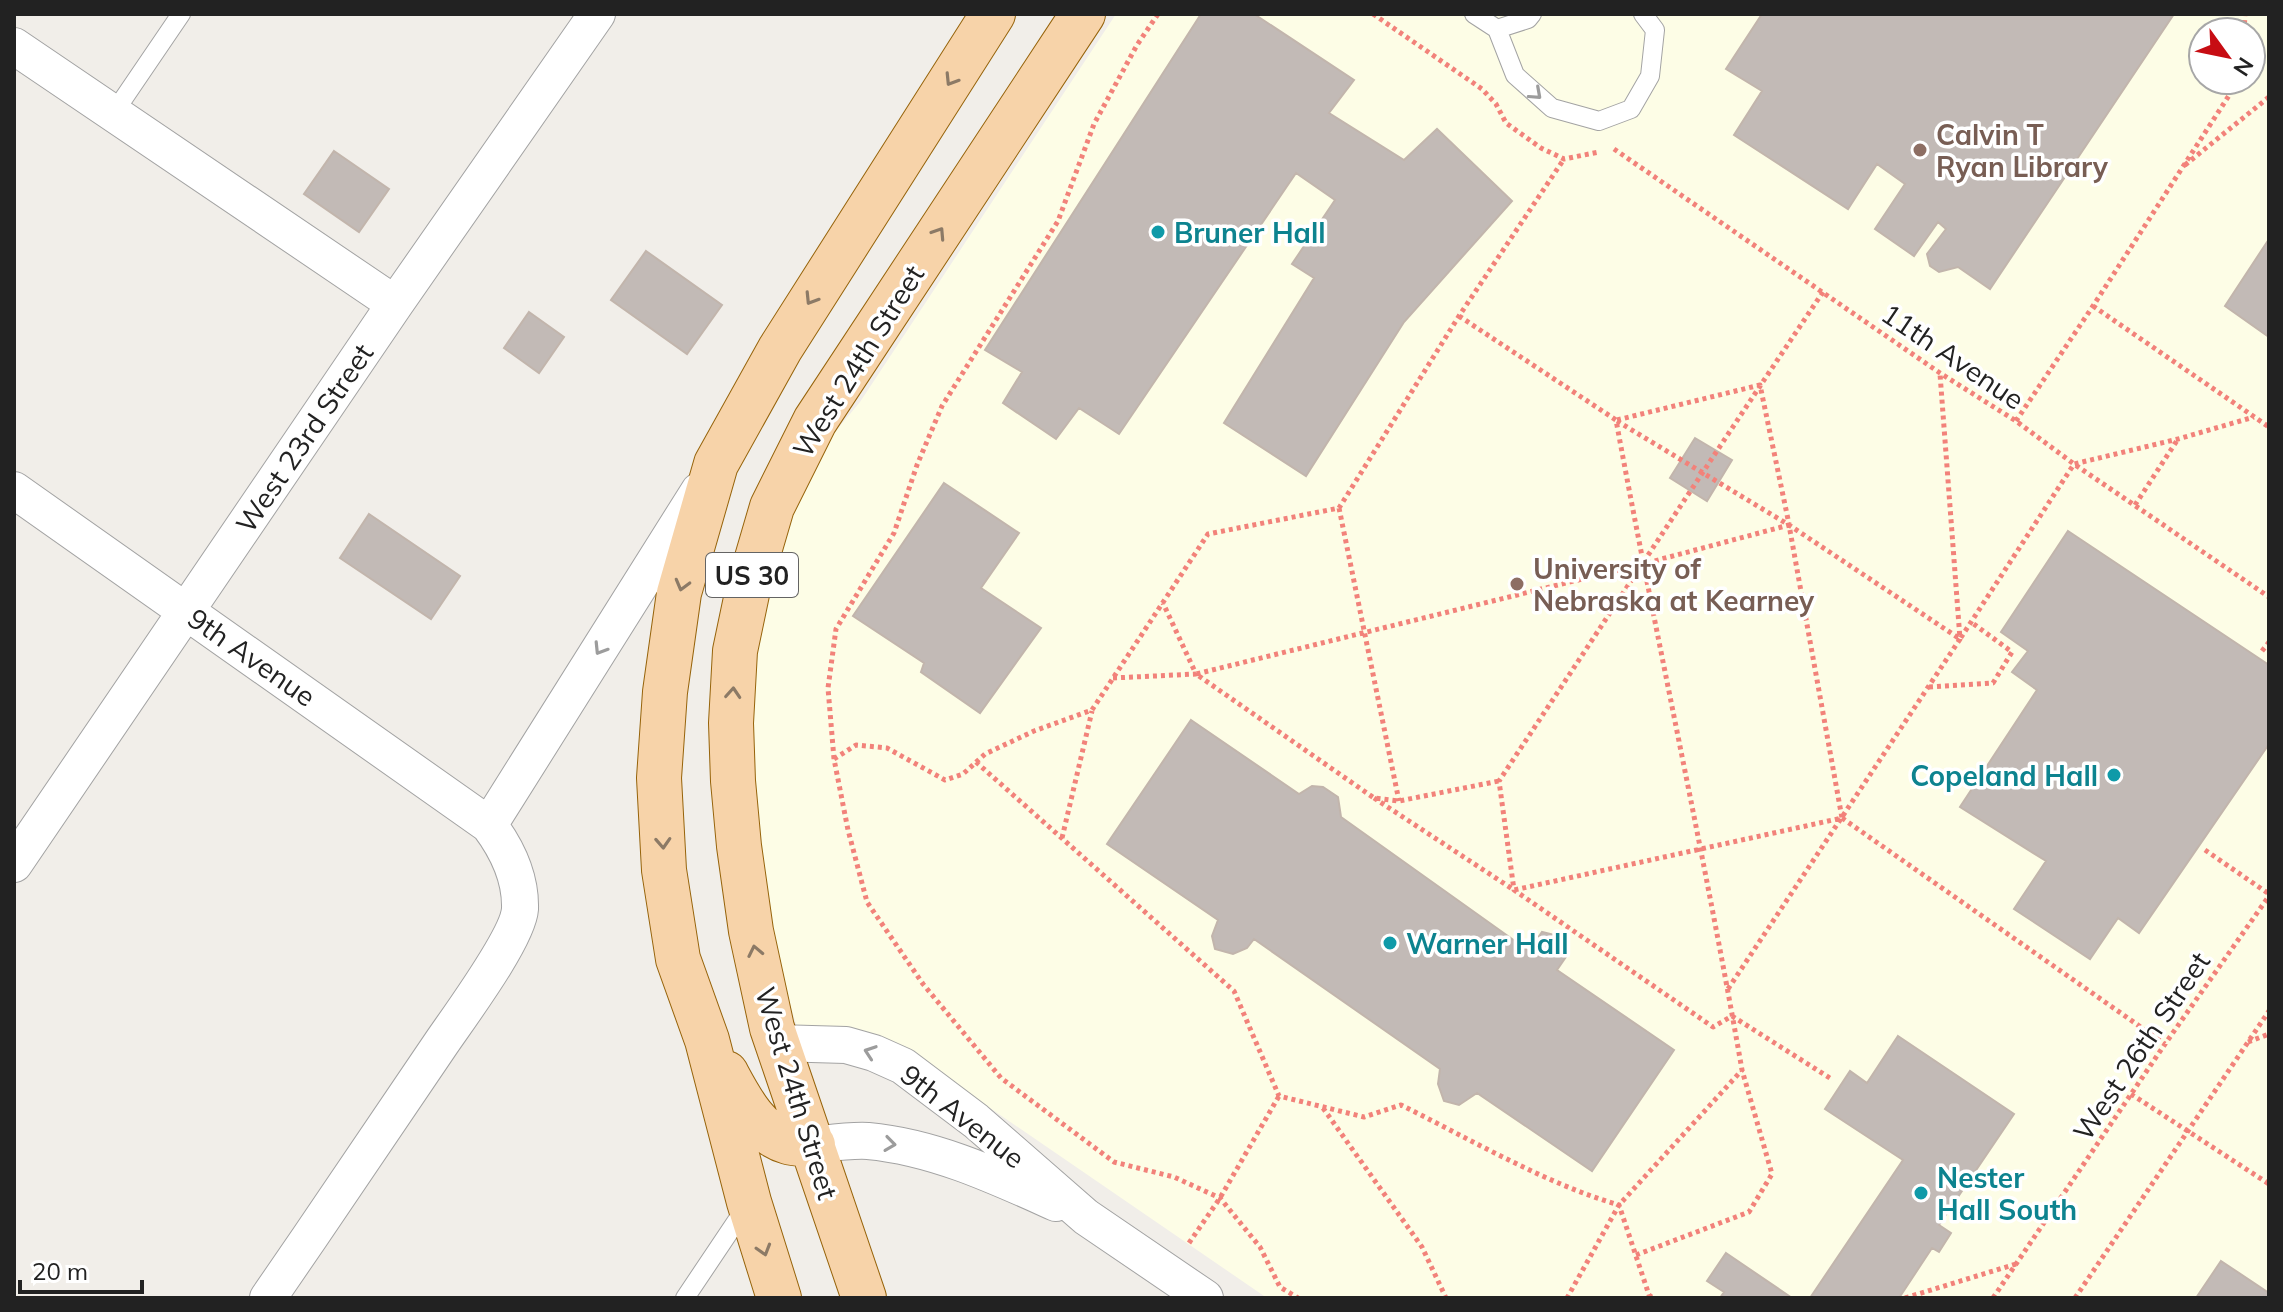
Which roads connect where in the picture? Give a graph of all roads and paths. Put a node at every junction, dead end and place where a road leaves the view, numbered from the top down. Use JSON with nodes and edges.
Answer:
{"nodes":[{"id":1,"x":181,"y":14,"type":"edge"},
{"id":2,"x":597,"y":14,"type":"edge"},
{"id":3,"x":993,"y":14,"type":"edge"},
{"id":4,"x":1083,"y":14,"type":"edge"},
{"id":5,"x":1158,"y":14,"type":"edge"},
{"id":6,"x":1373,"y":14,"type":"edge"},
{"id":7,"x":1474,"y":14,"type":"edge"},
{"id":8,"x":1532,"y":14,"type":"edge"},
{"id":9,"x":1643,"y":14,"type":"edge"},
{"id":10,"x":1497,"y":29,"type":"junction"},
{"id":11,"x":14,"y":46,"type":"edge"},
{"id":12,"x":2228,"y":96,"type":"edge"},
{"id":13,"x":2269,"y":97,"type":"edge"},
{"id":14,"x":113,"y":114,"type":"junction"},
{"id":15,"x":1564,"y":159,"type":"junction"},
{"id":16,"x":2181,"y":168,"type":"junction"},
{"id":17,"x":1823,"y":292,"type":"junction"},
{"id":18,"x":395,"y":304,"type":"junction"},
{"id":19,"x":2093,"y":306,"type":"junction"},
{"id":20,"x":1459,"y":316,"type":"junction"},
{"id":21,"x":1940,"y":373,"type":"junction"},
{"id":22,"x":1760,"y":385,"type":"junction"},
{"id":23,"x":2254,"y":417,"type":"junction"},
{"id":24,"x":1616,"y":420,"type":"junction"},
{"id":25,"x":2016,"y":421,"type":"junction"},
{"id":26,"x":2269,"y":427,"type":"edge"},
{"id":27,"x":2178,"y":439,"type":"junction"},
{"id":28,"x":716,"y":464,"type":"junction"},
{"id":29,"x":2074,"y":464,"type":"junction"},
{"id":30,"x":1702,"y":472,"type":"junction"},
{"id":31,"x":14,"y":490,"type":"edge"},
{"id":32,"x":2135,"y":505,"type":"junction"},
{"id":33,"x":1339,"y":508,"type":"junction"},
{"id":34,"x":1789,"y":525,"type":"junction"},
{"id":35,"x":1643,"y":564,"type":"junction"},
{"id":36,"x":2269,"y":597,"type":"edge"},
{"id":37,"x":1163,"y":602,"type":"junction"},
{"id":38,"x":187,"y":611,"type":"junction"},
{"id":39,"x":1971,"y":622,"type":"junction"},
{"id":40,"x":1364,"y":632,"type":"junction"},
{"id":41,"x":1960,"y":639,"type":"junction"},
{"id":42,"x":2269,"y":642,"type":"edge"},
{"id":43,"x":2262,"y":651,"type":"dead end"},
{"id":44,"x":1196,"y":674,"type":"junction"},
{"id":45,"x":1112,"y":678,"type":"junction"},
{"id":46,"x":1928,"y":687,"type":"junction"},
{"id":47,"x":1092,"y":710,"type":"junction"},
{"id":48,"x":834,"y":759,"type":"junction"},
{"id":49,"x":976,"y":762,"type":"junction"},
{"id":50,"x":1499,"y":781,"type":"junction"},
{"id":51,"x":1374,"y":798,"type":"junction"},
{"id":52,"x":1399,"y":801,"type":"junction"},
{"id":53,"x":1842,"y":818,"type":"junction"},
{"id":54,"x":489,"y":825,"type":"junction"},
{"id":55,"x":1062,"y":838,"type":"junction"},
{"id":56,"x":1700,"y":848,"type":"junction"},
{"id":57,"x":2205,"y":850,"type":"dead end"},
{"id":58,"x":14,"y":864,"type":"edge"},
{"id":59,"x":1514,"y":890,"type":"junction"},
{"id":60,"x":2269,"y":895,"type":"edge"},
{"id":61,"x":1727,"y":991,"type":"junction"},
{"id":62,"x":2269,"y":1011,"type":"edge"},
{"id":63,"x":1732,"y":1016,"type":"junction"},
{"id":64,"x":2269,"y":1034,"type":"edge"},
{"id":65,"x":707,"y":1040,"type":"junction"},
{"id":66,"x":777,"y":1043,"type":"junction"},
{"id":67,"x":2248,"y":1043,"type":"junction"},
{"id":68,"x":2165,"y":1044,"type":"junction"},
{"id":69,"x":1742,"y":1070,"type":"junction"},
{"id":70,"x":1833,"y":1080,"type":"dead end"},
{"id":71,"x":2131,"y":1094,"type":"junction"},
{"id":72,"x":1279,"y":1096,"type":"junction"},
{"id":73,"x":1323,"y":1107,"type":"junction"},
{"id":74,"x":2188,"y":1131,"type":"junction"},
{"id":75,"x":813,"y":1145,"type":"junction"},
{"id":76,"x":2269,"y":1184,"type":"edge"},
{"id":77,"x":1220,"y":1198,"type":"junction"},
{"id":78,"x":749,"y":1202,"type":"junction"},
{"id":79,"x":1619,"y":1205,"type":"junction"},
{"id":80,"x":1086,"y":1217,"type":"junction"},
{"id":81,"x":1636,"y":1255,"type":"junction"},
{"id":82,"x":2017,"y":1263,"type":"junction"},
{"id":83,"x":1169,"y":1273,"type":"junction"},
{"id":84,"x":2077,"y":1296,"type":"edge"},
{"id":85,"x":268,"y":1298,"type":"edge"},
{"id":86,"x":685,"y":1298,"type":"edge"},
{"id":87,"x":779,"y":1298,"type":"edge"},
{"id":88,"x":864,"y":1298,"type":"edge"},
{"id":89,"x":1205,"y":1298,"type":"edge"},
{"id":90,"x":1298,"y":1298,"type":"edge"},
{"id":91,"x":1446,"y":1298,"type":"edge"},
{"id":92,"x":1567,"y":1298,"type":"edge"},
{"id":93,"x":1653,"y":1298,"type":"edge"},
{"id":94,"x":1905,"y":1298,"type":"edge"},
{"id":95,"x":1993,"y":1298,"type":"edge"}],
"edges":[{"from":1,"to":14,"type":"lane"},
{"from":2,"to":18,"type":"street","name":"West 23rd Street"},
{"from":3,"to":28,"type":"main road","number":"US 30","one_way":true},
{"from":66,"to":4,"type":"main road","name":"West 24th Street","number":"US 30","one_way":true},
{"from":5,"to":48,"type":"path"},
{"from":6,"to":15,"type":"path"},
{"from":7,"to":10,"type":"lane"},
{"from":8,"to":10,"type":"lane"},
{"from":10,"to":9,"type":"lane","one_way":true},
{"from":11,"to":14,"type":"street"},
{"from":12,"to":16,"type":"path"},
{"from":13,"to":16,"type":"path"},
{"from":14,"to":18,"type":"street"},
{"from":15,"to":17,"type":"path","name":"11th Avenue"},
{"from":15,"to":20,"type":"path"},
{"from":16,"to":19,"type":"path"},
{"from":17,"to":21,"type":"path","name":"11th Avenue"},
{"from":17,"to":22,"type":"path"},
{"from":18,"to":38,"type":"street","name":"West 23rd Street"},
{"from":19,"to":23,"type":"path"},
{"from":19,"to":25,"type":"path"},
{"from":20,"to":24,"type":"path"},
{"from":20,"to":33,"type":"path"},
{"from":21,"to":25,"type":"path","name":"11th Avenue"},
{"from":21,"to":41,"type":"path"},
{"from":22,"to":24,"type":"path"},
{"from":22,"to":30,"type":"path"},
{"from":22,"to":34,"type":"path"},
{"from":23,"to":26,"type":"path"},
{"from":23,"to":27,"type":"path"},
{"from":24,"to":30,"type":"path"},
{"from":24,"to":35,"type":"path"},
{"from":25,"to":29,"type":"path","name":"11th Avenue"},
{"from":27,"to":29,"type":"path"},
{"from":27,"to":32,"type":"path"},
{"from":28,"to":54,"type":"street","one_way":true},
{"from":28,"to":65,"type":"main road","number":"US 30","one_way":true},
{"from":29,"to":32,"type":"path","name":"11th Avenue"},
{"from":29,"to":39,"type":"path"},
{"from":30,"to":34,"type":"path"},
{"from":30,"to":35,"type":"path"},
{"from":31,"to":38,"type":"street","name":"9th Avenue"},
{"from":32,"to":36,"type":"path","name":"11th Avenue"},
{"from":33,"to":37,"type":"path"},
{"from":33,"to":40,"type":"path"},
{"from":34,"to":35,"type":"path"},
{"from":34,"to":41,"type":"path"},
{"from":34,"to":53,"type":"path"},
{"from":35,"to":40,"type":"path"},
{"from":35,"to":50,"type":"path"},
{"from":35,"to":56,"type":"path"},
{"from":37,"to":44,"type":"path"},
{"from":37,"to":45,"type":"path"},
{"from":38,"to":54,"type":"street","name":"9th Avenue"},
{"from":38,"to":58,"type":"street","name":"West 23rd Street"},
{"from":39,"to":41,"type":"path"},
{"from":39,"to":46,"type":"path"},
{"from":40,"to":44,"type":"path"},
{"from":40,"to":52,"type":"path"},
{"from":41,"to":46,"type":"path"},
{"from":42,"to":43,"type":"path"},
{"from":44,"to":45,"type":"path"},
{"from":44,"to":51,"type":"path"},
{"from":45,"to":47,"type":"path"},
{"from":46,"to":53,"type":"path"},
{"from":47,"to":49,"type":"path"},
{"from":47,"to":55,"type":"path"},
{"from":48,"to":49,"type":"path"},
{"from":48,"to":77,"type":"path"},
{"from":49,"to":55,"type":"path"},
{"from":50,"to":52,"type":"path"},
{"from":50,"to":59,"type":"path"},
{"from":51,"to":52,"type":"path"},
{"from":51,"to":59,"type":"path"},
{"from":53,"to":56,"type":"path"},
{"from":53,"to":61,"type":"path"},
{"from":53,"to":68,"type":"path"},
{"from":54,"to":85,"type":"street"},
{"from":55,"to":72,"type":"path"},
{"from":56,"to":59,"type":"path"},
{"from":56,"to":61,"type":"path"},
{"from":57,"to":60,"type":"path"},
{"from":59,"to":63,"type":"path"},
{"from":60,"to":68,"type":"path","name":"West 26th Street"},
{"from":61,"to":63,"type":"path"},
{"from":62,"to":67,"type":"path"},
{"from":63,"to":69,"type":"path"},
{"from":63,"to":70,"type":"path"},
{"from":64,"to":67,"type":"path"},
{"from":65,"to":75,"type":"main road"},
{"from":65,"to":78,"type":"main road","number":"US 30"},
{"from":66,"to":75,"type":"main road","name":"West 24th Street","number":"US 30"},
{"from":80,"to":66,"type":"street","name":"9th Avenue","one_way":true},
{"from":67,"to":74,"type":"path"},
{"from":68,"to":71,"type":"path","name":"West 26th Street"},
{"from":69,"to":79,"type":"path"},
{"from":69,"to":81,"type":"path"},
{"from":71,"to":74,"type":"path"},
{"from":71,"to":82,"type":"path","name":"West 26th Street"},
{"from":72,"to":73,"type":"path"},
{"from":72,"to":77,"type":"path"},
{"from":73,"to":79,"type":"path"},
{"from":73,"to":91,"type":"path"},
{"from":74,"to":76,"type":"path"},
{"from":74,"to":84,"type":"path"},
{"from":75,"to":80,"type":"street","name":"9th Avenue","one_way":true},
{"from":75,"to":88,"type":"main road","name":"West 24th Street","number":"US 30"},
{"from":77,"to":83,"type":"path"},
{"from":77,"to":90,"type":"path"},
{"from":78,"to":86,"type":"lane"},
{"from":78,"to":87,"type":"main road","number":"US 30","one_way":true},
{"from":79,"to":81,"type":"path"},
{"from":79,"to":92,"type":"path"},
{"from":80,"to":83,"type":"street","name":"9th Avenue"},
{"from":81,"to":93,"type":"path"},
{"from":82,"to":94,"type":"path"},
{"from":82,"to":95,"type":"path","name":"West 26th Street"},
{"from":83,"to":89,"type":"street","name":"9th Avenue"}]}
